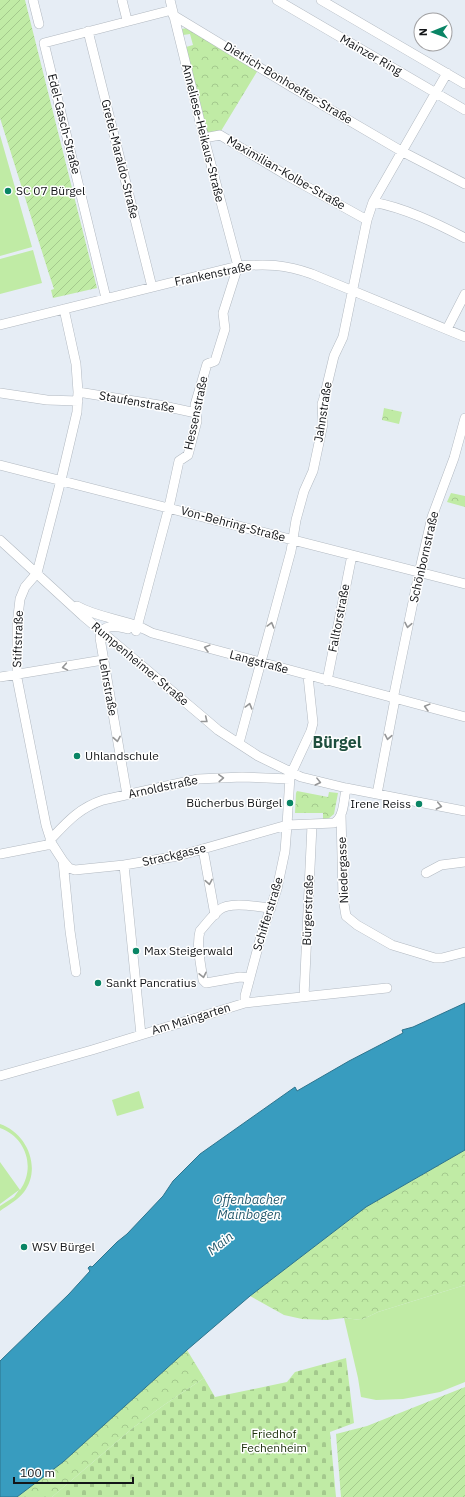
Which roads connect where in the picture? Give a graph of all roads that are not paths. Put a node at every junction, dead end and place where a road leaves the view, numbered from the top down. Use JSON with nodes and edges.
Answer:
{"nodes":[{"id":1,"x":33,"y":0,"type":"edge"},
{"id":2,"x":122,"y":0,"type":"edge"},
{"id":3,"x":170,"y":0,"type":"edge"},
{"id":4,"x":277,"y":0,"type":"edge"},
{"id":5,"x":321,"y":0,"type":"edge"},
{"id":6,"x":172,"y":12,"type":"junction"},
{"id":7,"x":127,"y":20,"type":"junction"},
{"id":8,"x":39,"y":24,"type":"dead end"},
{"id":9,"x":88,"y":31,"type":"junction"},
{"id":10,"x":447,"y":74,"type":"junction"},
{"id":11,"x":465,"y":84,"type":"edge"},
{"id":12,"x":436,"y":93,"type":"junction"},
{"id":13,"x":465,"y":110,"type":"edge"},
{"id":14,"x":204,"y":138,"type":"junction"},
{"id":15,"x":403,"y":152,"type":"junction"},
{"id":16,"x":465,"y":184,"type":"edge"},
{"id":17,"x":373,"y":202,"type":"junction"},
{"id":18,"x":367,"y":220,"type":"junction"},
{"id":19,"x":465,"y":238,"type":"edge"},
{"id":20,"x":238,"y":266,"type":"junction"},
{"id":21,"x":152,"y":287,"type":"junction"},
{"id":22,"x":353,"y":291,"type":"junction"},
{"id":23,"x":465,"y":294,"type":"edge"},
{"id":24,"x":106,"y":298,"type":"junction"},
{"id":25,"x":64,"y":309,"type":"junction"},
{"id":26,"x":0,"y":325,"type":"edge"},
{"id":27,"x":447,"y":329,"type":"junction"},
{"id":28,"x":465,"y":337,"type":"edge"},
{"id":29,"x":0,"y":394,"type":"edge"},
{"id":30,"x":78,"y":397,"type":"junction"},
{"id":31,"x":196,"y":413,"type":"junction"},
{"id":32,"x":465,"y":418,"type":"edge"},
{"id":33,"x":0,"y":465,"type":"edge"},
{"id":34,"x":61,"y":480,"type":"junction"},
{"id":35,"x":169,"y":507,"type":"junction"},
{"id":36,"x":0,"y":540,"type":"edge"},
{"id":37,"x":293,"y":540,"type":"junction"},
{"id":38,"x":352,"y":555,"type":"junction"},
{"id":39,"x":37,"y":573,"type":"junction"},
{"id":40,"x":419,"y":573,"type":"junction"},
{"id":41,"x":465,"y":584,"type":"edge"},
{"id":42,"x":59,"y":593,"type":"junction"},
{"id":43,"x":137,"y":628,"type":"junction"},
{"id":44,"x":101,"y":632,"type":"junction"},
{"id":45,"x":103,"y":660,"type":"junction"},
{"id":46,"x":261,"y":663,"type":"junction"},
{"id":47,"x":16,"y":675,"type":"junction"},
{"id":48,"x":308,"y":676,"type":"junction"},
{"id":49,"x":0,"y":677,"type":"edge"},
{"id":50,"x":326,"y":681,"type":"junction"},
{"id":51,"x":394,"y":699,"type":"junction"},
{"id":52,"x":465,"y":717,"type":"edge"},
{"id":53,"x":239,"y":743,"type":"junction"},
{"id":54,"x":290,"y":776,"type":"junction"},
{"id":55,"x":346,"y":788,"type":"junction"},
{"id":56,"x":376,"y":794,"type":"junction"},
{"id":57,"x":127,"y":795,"type":"junction"},
{"id":58,"x":465,"y":811,"type":"edge"},
{"id":59,"x":341,"y":812,"type":"junction"},
{"id":60,"x":286,"y":825,"type":"junction"},
{"id":61,"x":312,"y":825,"type":"junction"},
{"id":62,"x":51,"y":842,"type":"junction"},
{"id":63,"x":203,"y":849,"type":"junction"},
{"id":64,"x":0,"y":854,"type":"edge"},
{"id":65,"x":63,"y":861,"type":"junction"},
{"id":66,"x":465,"y":862,"type":"edge"},
{"id":67,"x":124,"y":865,"type":"junction"},
{"id":68,"x":426,"y":873,"type":"dead end"},
{"id":69,"x":271,"y":908,"type":"junction"},
{"id":70,"x":215,"y":914,"type":"junction"},
{"id":71,"x":465,"y":952,"type":"edge"},
{"id":72,"x":76,"y":972,"type":"dead end"},
{"id":73,"x":250,"y":978,"type":"junction"},
{"id":74,"x":387,"y":988,"type":"dead end"},
{"id":75,"x":304,"y":996,"type":"junction"},
{"id":76,"x":245,"y":1003,"type":"junction"},
{"id":77,"x":141,"y":1035,"type":"junction"},
{"id":78,"x":0,"y":1076,"type":"edge"}],
"edges":[{"from":1,"to":8,"type":"street"},
{"from":2,"to":7,"type":"street"},
{"from":3,"to":6,"type":"street","name":"Anneliese-Heikaus-Straße"},
{"from":4,"to":12,"type":"street","name":"Mainzer Ring"},
{"from":5,"to":10,"type":"street","name":"Mainzer Ring"},
{"from":6,"to":7,"type":"street"},
{"from":6,"to":14,"type":"street","name":"Anneliese-Heikaus-Straße"},
{"from":6,"to":15,"type":"street","name":"Dietrich-Bonhoeffer-Straße"},
{"from":7,"to":9,"type":"street"},
{"from":9,"to":21,"type":"street","name":"Gretel-Maraldo-Straße"},
{"from":9,"to":24,"type":"street","name":"Edel-Gasch-Straße"},
{"from":10,"to":11,"type":"street","name":"Mainzer Ring"},
{"from":10,"to":12,"type":"street","name":"Jahnstraße"},
{"from":12,"to":13,"type":"street","name":"Mainzer Ring"},
{"from":12,"to":15,"type":"street","name":"Jahnstraße"},
{"from":14,"to":18,"type":"street","name":"Maximilian-Kolbe-Straße"},
{"from":14,"to":20,"type":"street","name":"Anneliese-Heikaus-Straße"},
{"from":15,"to":16,"type":"street","name":"Dietrich-Bonhoeffer-Straße"},
{"from":15,"to":17,"type":"street","name":"Jahnstraße"},
{"from":17,"to":18,"type":"street","name":"Jahnstraße"},
{"from":17,"to":19,"type":"street"},
{"from":18,"to":22,"type":"street","name":"Jahnstraße"},
{"from":20,"to":21,"type":"street","name":"Frankenstraße"},
{"from":20,"to":22,"type":"street","name":"Frankenstraße"},
{"from":20,"to":31,"type":"street","name":"Hessenstraße"},
{"from":21,"to":24,"type":"street","name":"Frankenstraße"},
{"from":22,"to":27,"type":"street","name":"Frankenstraße"},
{"from":22,"to":37,"type":"street","name":"Jahnstraße"},
{"from":23,"to":27,"type":"street"},
{"from":24,"to":25,"type":"street","name":"Frankenstraße"},
{"from":25,"to":26,"type":"street","name":"Frankenstraße"},
{"from":25,"to":30,"type":"street","name":"Stiftstraße"},
{"from":27,"to":28,"type":"street","name":"Frankenstraße"},
{"from":29,"to":30,"type":"street","name":"Staufenstraße"},
{"from":30,"to":31,"type":"street","name":"Staufenstraße"},
{"from":30,"to":34,"type":"street","name":"Stiftstraße"},
{"from":31,"to":35,"type":"street","name":"Hessenstraße"},
{"from":32,"to":40,"type":"street","name":"Schönbornstraße"},
{"from":33,"to":34,"type":"street","name":"Von-Behring-Straße"},
{"from":34,"to":35,"type":"street","name":"Von-Behring-Straße"},
{"from":34,"to":39,"type":"street","name":"Stiftstraße"},
{"from":35,"to":37,"type":"street","name":"Von-Behring-Straße"},
{"from":35,"to":43,"type":"street","name":"Hessenstraße"},
{"from":36,"to":39,"type":"street","name":"Rumpenheimer Straße"},
{"from":37,"to":38,"type":"street","name":"Von-Behring-Straße"},
{"from":46,"to":37,"type":"street","name":"Jahnstraße","one_way":true},
{"from":38,"to":40,"type":"street","name":"Von-Behring-Straße"},
{"from":38,"to":50,"type":"street","name":"Falltorstraße"},
{"from":39,"to":42,"type":"street","name":"Rumpenheimer Straße"},
{"from":39,"to":47,"type":"street","name":"Stiftstraße"},
{"from":40,"to":41,"type":"street","name":"Von-Behring-Straße"},
{"from":40,"to":51,"type":"street","name":"Schönbornstraße","one_way":true},
{"from":42,"to":43,"type":"street","name":"Langstraße"},
{"from":42,"to":44,"type":"street","name":"Rumpenheimer Straße"},
{"from":43,"to":44,"type":"street"},
{"from":46,"to":43,"type":"street","name":"Langstraße","one_way":true},
{"from":44,"to":45,"type":"street","name":"Lehrstraße"},
{"from":44,"to":53,"type":"street","name":"Rumpenheimer Straße","one_way":true},
{"from":45,"to":47,"type":"street","one_way":true},
{"from":45,"to":57,"type":"street","name":"Lehrstraße","one_way":true},
{"from":46,"to":48,"type":"street","name":"Langstraße"},
{"from":53,"to":46,"type":"street","name":"Jahnstraße","one_way":true},
{"from":47,"to":49,"type":"street"},
{"from":47,"to":62,"type":"street","name":"Stiftstraße"},
{"from":48,"to":50,"type":"street","name":"Langstraße"},
{"from":48,"to":54,"type":"street"},
{"from":50,"to":51,"type":"street","name":"Langstraße"},
{"from":52,"to":51,"type":"street","name":"Langstraße","one_way":true},
{"from":51,"to":56,"type":"street","name":"Schönbornstraße","one_way":true},
{"from":53,"to":54,"type":"street","name":"Rumpenheimer Straße"},
{"from":54,"to":55,"type":"street","one_way":true},
{"from":57,"to":54,"type":"street","name":"Arnoldstraße","one_way":true},
{"from":54,"to":60,"type":"street","name":"Schifferstraße"},
{"from":55,"to":56,"type":"street"},
{"from":55,"to":59,"type":"street","name":"Niedergasse"},
{"from":56,"to":58,"type":"street","one_way":true},
{"from":57,"to":62,"type":"street","name":"Arnoldstraße"},
{"from":59,"to":61,"type":"street","name":"Strackgasse"},
{"from":59,"to":71,"type":"street","name":"Niedergasse"},
{"from":60,"to":61,"type":"street","name":"Strackgasse"},
{"from":60,"to":63,"type":"street","name":"Strackgasse"},
{"from":60,"to":69,"type":"street","name":"Schifferstraße"},
{"from":61,"to":75,"type":"street","name":"Bürgerstraße"},
{"from":62,"to":64,"type":"street"},
{"from":62,"to":65,"type":"street","name":"Stiftstraße"},
{"from":63,"to":67,"type":"street","name":"Strackgasse"},
{"from":63,"to":70,"type":"street","one_way":true},
{"from":65,"to":67,"type":"street","name":"Strackgasse"},
{"from":65,"to":72,"type":"street","name":"Stiftstraße"},
{"from":66,"to":68,"type":"street"},
{"from":67,"to":77,"type":"street"},
{"from":69,"to":70,"type":"street"},
{"from":69,"to":73,"type":"street","name":"Schifferstraße"},
{"from":70,"to":73,"type":"street","one_way":true},
{"from":73,"to":76,"type":"street","name":"Schifferstraße"},
{"from":74,"to":75,"type":"street","name":"Am Maingarten"},
{"from":75,"to":76,"type":"street","name":"Am Maingarten"},
{"from":76,"to":77,"type":"street","name":"Am Maingarten"},
{"from":77,"to":78,"type":"street","name":"Am Maingarten"}]}
